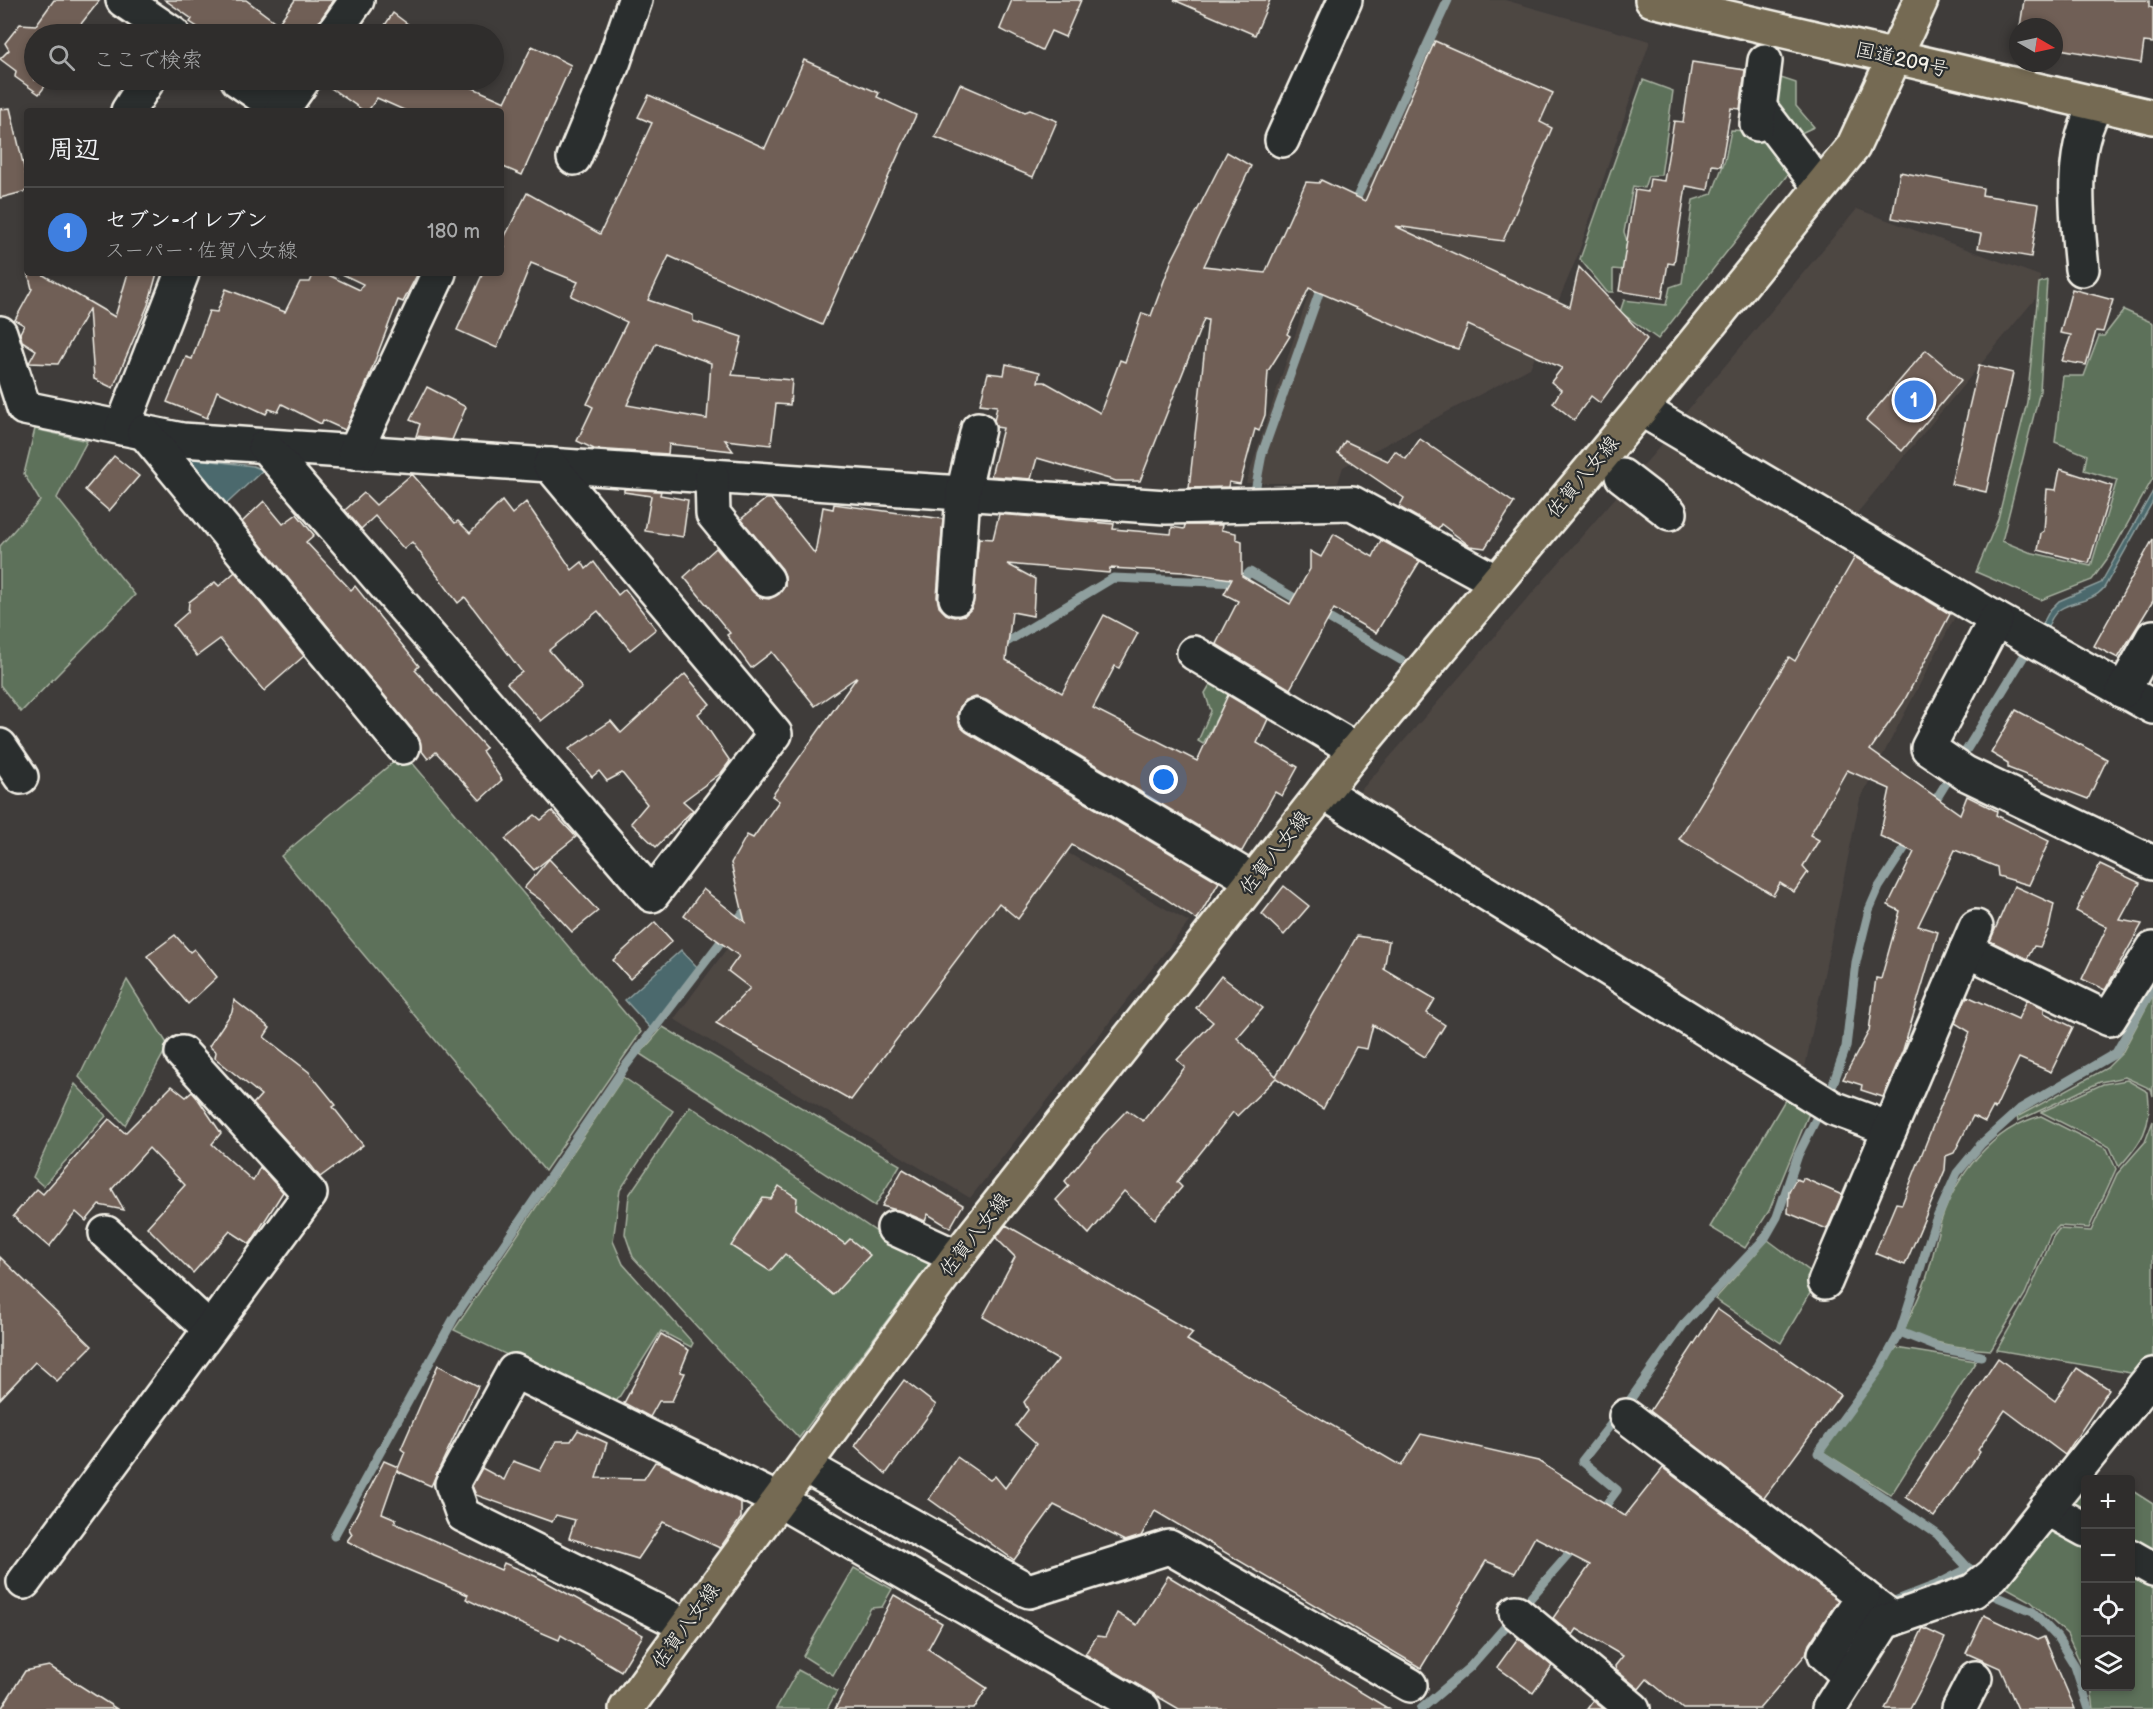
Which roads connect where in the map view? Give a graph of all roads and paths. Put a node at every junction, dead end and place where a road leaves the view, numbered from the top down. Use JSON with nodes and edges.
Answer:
{"nodes":[{"id":1,"x":123,"y":0,"type":"edge"},
{"id":2,"x":357,"y":0,"type":"edge"},
{"id":3,"x":635,"y":0,"type":"edge"},
{"id":4,"x":1345,"y":0,"type":"edge"},
{"id":5,"x":1652,"y":0,"type":"edge"},
{"id":6,"x":1921,"y":0,"type":"edge"},
{"id":7,"x":158,"y":24,"type":"edge"},
{"id":8,"x":340,"y":24,"type":"edge"},
{"id":9,"x":1896,"y":58,"type":"junction"},
{"id":10,"x":1765,"y":61,"type":"dead end"},
{"id":11,"x":142,"y":90,"type":"edge"},
{"id":12,"x":253,"y":90,"type":"edge"},
{"id":13,"x":296,"y":90,"type":"edge"},
{"id":14,"x":2097,"y":104,"type":"junction"},
{"id":15,"x":130,"y":108,"type":"edge"},
{"id":16,"x":280,"y":108,"type":"edge"},
{"id":17,"x":284,"y":108,"type":"edge"},
{"id":18,"x":2153,"y":117,"type":"edge"},
{"id":19,"x":1282,"y":140,"type":"dead end"},
{"id":20,"x":574,"y":158,"type":"dead end"},
{"id":21,"x":1820,"y":187,"type":"junction"},
{"id":22,"x":2082,"y":269,"type":"dead end"},
{"id":23,"x":181,"y":276,"type":"edge"},
{"id":24,"x":438,"y":276,"type":"edge"},
{"id":25,"x":0,"y":333,"type":"edge"},
{"id":26,"x":8,"y":393,"type":"edge"},
{"id":27,"x":1641,"y":409,"type":"junction"},
{"id":28,"x":978,"y":429,"type":"dead end"},
{"id":29,"x":133,"y":430,"type":"junction"},
{"id":30,"x":265,"y":446,"type":"junction"},
{"id":31,"x":355,"y":452,"type":"junction"},
{"id":32,"x":550,"y":465,"type":"junction"},
{"id":33,"x":712,"y":476,"type":"junction"},
{"id":34,"x":1622,"y":476,"type":"dead end"},
{"id":35,"x":963,"y":493,"type":"junction"},
{"id":36,"x":1671,"y":513,"type":"dead end"},
{"id":37,"x":767,"y":580,"type":"dead end"},
{"id":38,"x":1494,"y":581,"type":"junction"},
{"id":39,"x":956,"y":598,"type":"dead end"},
{"id":40,"x":1996,"y":619,"type":"junction"},
{"id":41,"x":2153,"y":637,"type":"edge"},
{"id":42,"x":1194,"y":653,"type":"dead end"},
{"id":43,"x":2123,"y":691,"type":"junction"},
{"id":44,"x":2153,"y":706,"type":"edge"},
{"id":45,"x":976,"y":717,"type":"dead end"},
{"id":46,"x":0,"y":746,"type":"edge"},
{"id":47,"x":403,"y":747,"type":"dead end"},
{"id":48,"x":1356,"y":750,"type":"junction"},
{"id":49,"x":21,"y":777,"type":"dead end"},
{"id":50,"x":1323,"y":792,"type":"junction"},
{"id":51,"x":2153,"y":863,"type":"edge"},
{"id":52,"x":1254,"y":880,"type":"junction"},
{"id":53,"x":2153,"y":949,"type":"edge"},
{"id":54,"x":182,"y":1053,"type":"dead end"},
{"id":55,"x":1890,"y":1129,"type":"junction"},
{"id":56,"x":894,"y":1228,"type":"dead end"},
{"id":57,"x":106,"y":1233,"type":"dead end"},
{"id":58,"x":957,"y":1257,"type":"junction"},
{"id":59,"x":1825,"y":1282,"type":"dead end"},
{"id":60,"x":210,"y":1329,"type":"junction"},
{"id":61,"x":2153,"y":1375,"type":"edge"},
{"id":62,"x":1626,"y":1416,"type":"dead end"},
{"id":63,"x":805,"y":1466,"type":"junction"},
{"id":64,"x":778,"y":1500,"type":"junction"},
{"id":65,"x":2046,"y":1508,"type":"junction"},
{"id":66,"x":2083,"y":1529,"type":"edge"},
{"id":67,"x":2135,"y":1559,"type":"edge"},
{"id":68,"x":2153,"y":1569,"type":"edge"},
{"id":69,"x":24,"y":1582,"type":"dead end"},
{"id":70,"x":1863,"y":1596,"type":"junction"},
{"id":71,"x":1516,"y":1612,"type":"dead end"},
{"id":72,"x":1893,"y":1619,"type":"junction"},
{"id":73,"x":687,"y":1626,"type":"junction"},
{"id":74,"x":1849,"y":1676,"type":"junction"},
{"id":75,"x":1975,"y":1678,"type":"dead end"},
{"id":76,"x":1410,"y":1685,"type":"dead end"},
{"id":77,"x":1111,"y":1701,"type":"edge"},
{"id":78,"x":626,"y":1709,"type":"edge"},
{"id":79,"x":1143,"y":1709,"type":"edge"},
{"id":80,"x":1634,"y":1709,"type":"edge"},
{"id":81,"x":1828,"y":1709,"type":"edge"},
{"id":82,"x":1959,"y":1709,"type":"edge"}],
"edges":[{"from":1,"to":7,"type":"street"},
{"from":2,"to":8,"type":"street"},
{"from":3,"to":20,"type":"street"},
{"from":4,"to":19,"type":"street"},
{"from":5,"to":9,"type":"main road","name":"国道209号"},
{"from":6,"to":9,"type":"main road","name":"佐賀八女線"},
{"from":9,"to":14,"type":"main road","name":"国道209号"},
{"from":9,"to":21,"type":"main road","name":"佐賀八女線"},
{"from":10,"to":21,"type":"street"},
{"from":11,"to":15,"type":"street"},
{"from":12,"to":16,"type":"street"},
{"from":13,"to":17,"type":"street"},
{"from":14,"to":18,"type":"main road","name":"国道209号"},
{"from":14,"to":22,"type":"street"},
{"from":21,"to":27,"type":"main road","name":"佐賀八女線"},
{"from":23,"to":29,"type":"street"},
{"from":24,"to":31,"type":"street"},
{"from":25,"to":26,"type":"street"},
{"from":26,"to":29,"type":"street"},
{"from":27,"to":38,"type":"main road","name":"佐賀八女線"},
{"from":27,"to":40,"type":"street"},
{"from":28,"to":35,"type":"street"},
{"from":29,"to":30,"type":"street"},
{"from":29,"to":47,"type":"street"},
{"from":30,"to":31,"type":"street"},
{"from":30,"to":32,"type":"street"},
{"from":31,"to":32,"type":"street"},
{"from":32,"to":33,"type":"street"},
{"from":33,"to":35,"type":"street"},
{"from":33,"to":37,"type":"street"},
{"from":34,"to":36,"type":"street"},
{"from":35,"to":38,"type":"street"},
{"from":35,"to":39,"type":"street"},
{"from":38,"to":48,"type":"main road","name":"佐賀八女線"},
{"from":40,"to":43,"type":"street"},
{"from":40,"to":51,"type":"street"},
{"from":41,"to":43,"type":"street"},
{"from":42,"to":48,"type":"street"},
{"from":43,"to":44,"type":"street"},
{"from":45,"to":52,"type":"street"},
{"from":46,"to":49,"type":"street"},
{"from":48,"to":50,"type":"main road","name":"佐賀八女線"},
{"from":50,"to":52,"type":"main road","name":"佐賀八女線"},
{"from":50,"to":55,"type":"street"},
{"from":52,"to":58,"type":"main road","name":"佐賀八女線"},
{"from":53,"to":55,"type":"street"},
{"from":54,"to":60,"type":"street"},
{"from":55,"to":59,"type":"street"},
{"from":56,"to":58,"type":"street"},
{"from":57,"to":60,"type":"street"},
{"from":58,"to":63,"type":"main road","name":"佐賀八女線"},
{"from":60,"to":69,"type":"street"},
{"from":61,"to":65,"type":"street"},
{"from":62,"to":70,"type":"street"},
{"from":63,"to":64,"type":"main road","name":"佐賀八女線"},
{"from":63,"to":76,"type":"street"},
{"from":64,"to":73,"type":"main road","name":"佐賀八女線"},
{"from":64,"to":73,"type":"street"},
{"from":64,"to":77,"type":"street"},
{"from":65,"to":66,"type":"street"},
{"from":65,"to":72,"type":"street"},
{"from":67,"to":68,"type":"street"},
{"from":70,"to":72,"type":"street"},
{"from":70,"to":74,"type":"street"},
{"from":71,"to":80,"type":"street"},
{"from":72,"to":74,"type":"street"},
{"from":73,"to":78,"type":"main road","name":"佐賀八女線"},
{"from":74,"to":81,"type":"street"},
{"from":75,"to":82,"type":"street"},
{"from":77,"to":79,"type":"street"}]}
